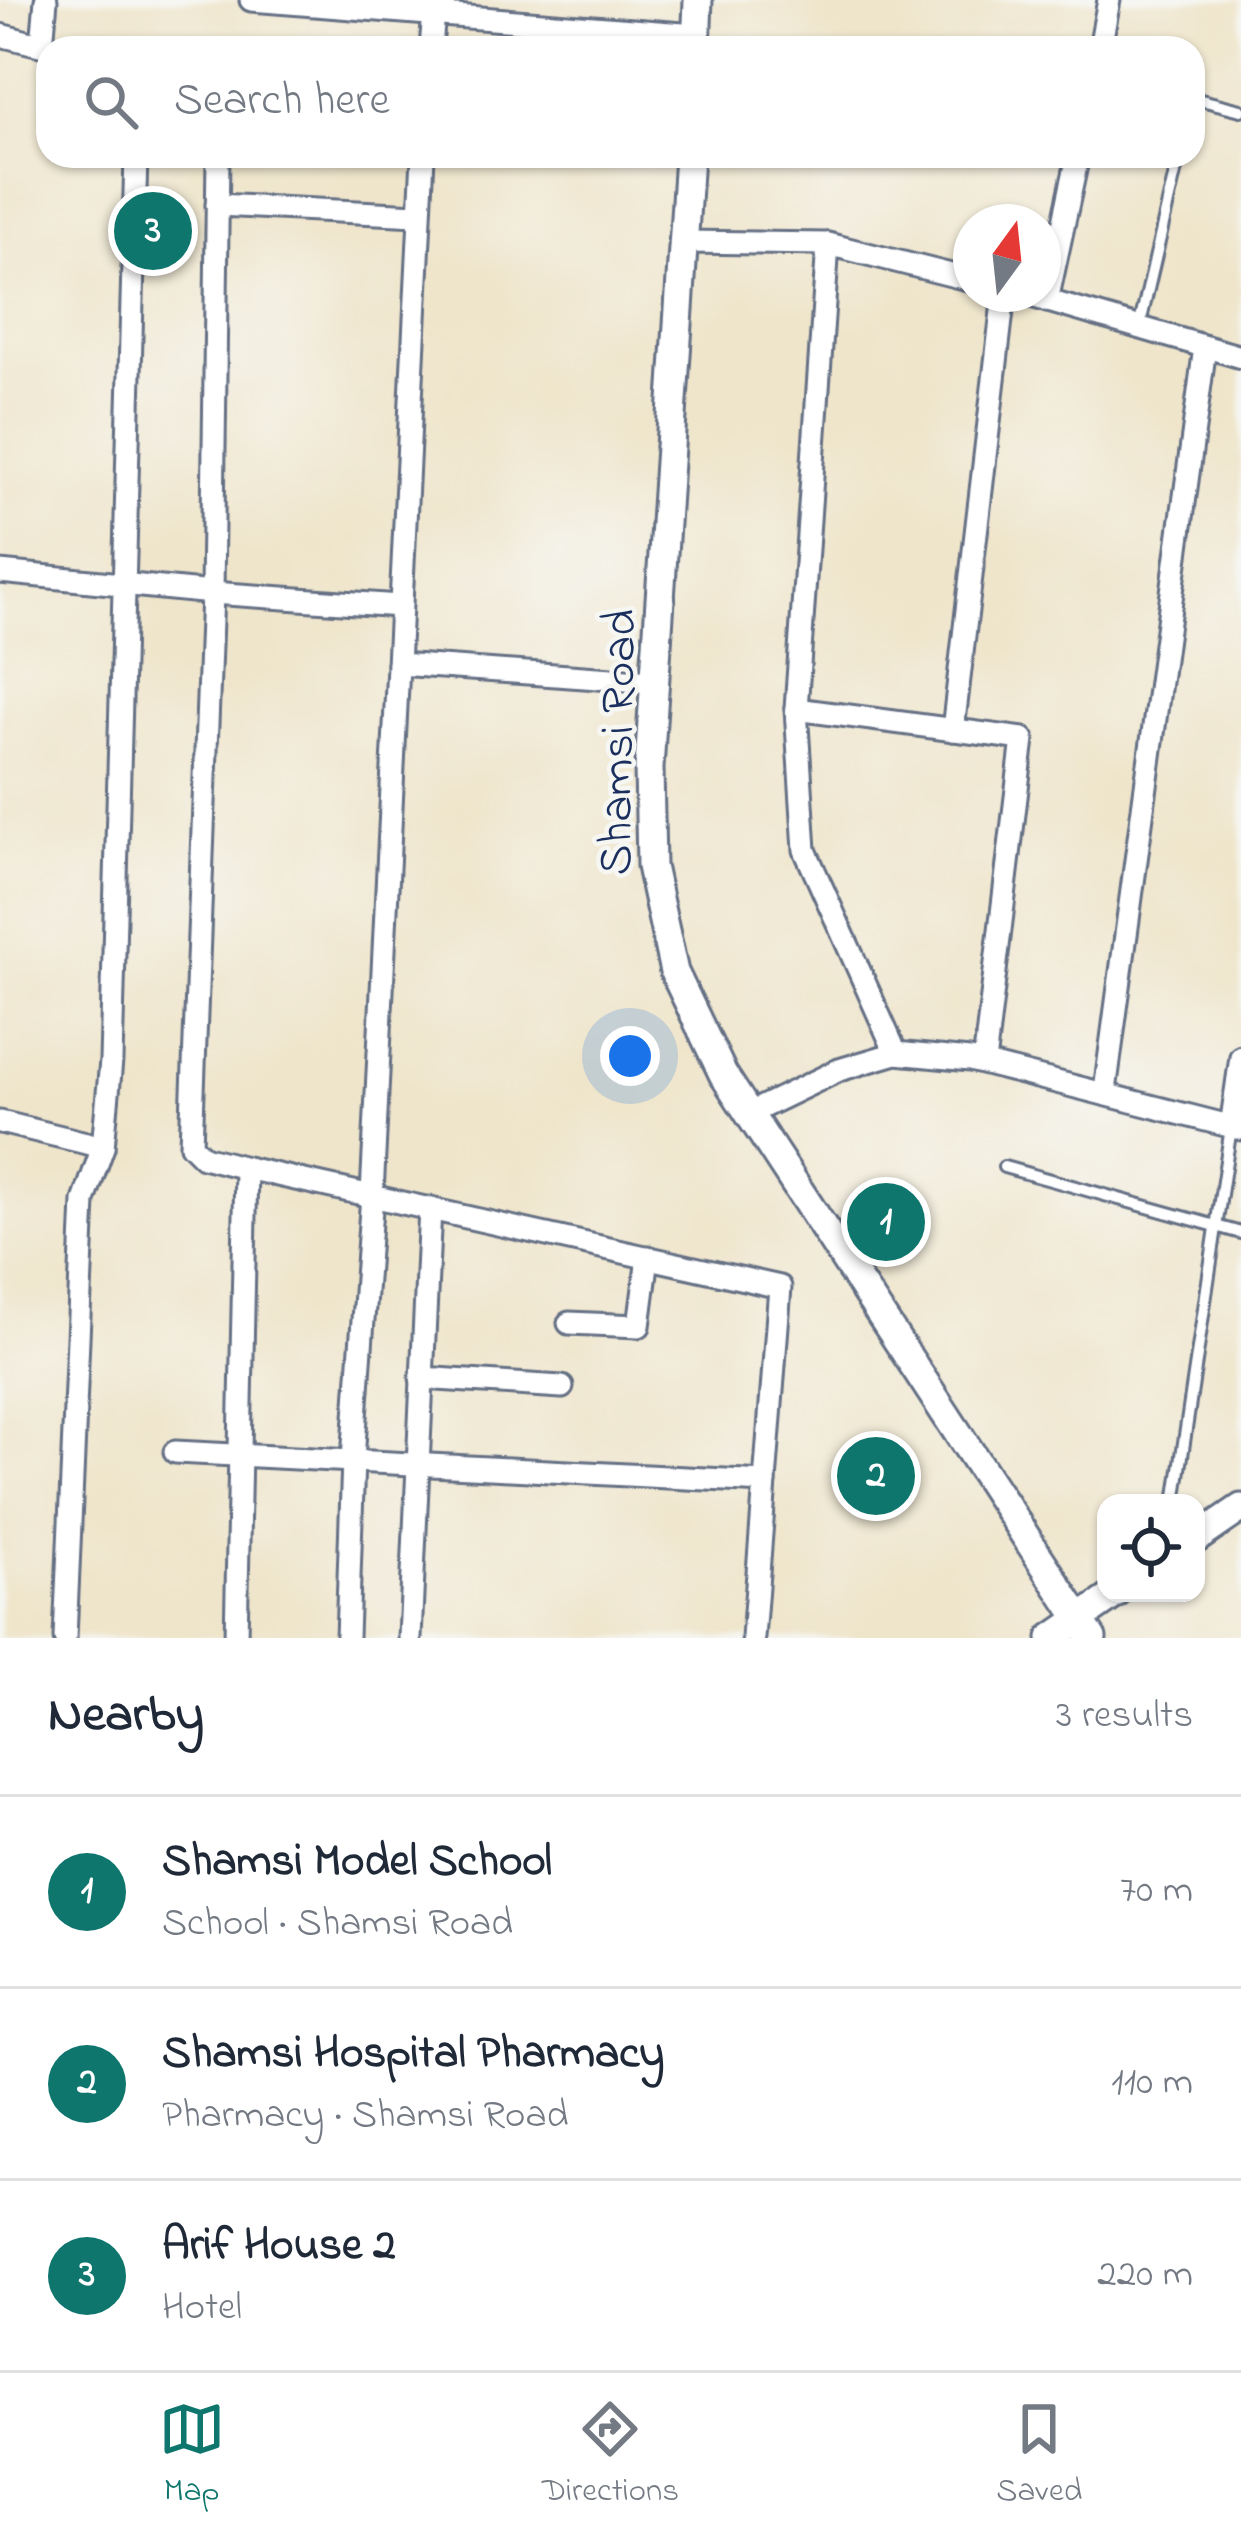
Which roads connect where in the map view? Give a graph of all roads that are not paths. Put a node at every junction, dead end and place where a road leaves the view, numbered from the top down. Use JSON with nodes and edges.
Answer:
{"nodes":[{"id":1,"x":46,"y":0,"type":"edge"},
{"id":2,"x":251,"y":0,"type":"edge"},
{"id":3,"x":698,"y":0,"type":"edge"},
{"id":4,"x":1109,"y":0,"type":"edge"},
{"id":5,"x":434,"y":8,"type":"edge"},
{"id":6,"x":0,"y":35,"type":"edge"},
{"id":7,"x":47,"y":36,"type":"edge"},
{"id":8,"x":650,"y":36,"type":"edge"},
{"id":9,"x":696,"y":36,"type":"edge"},
{"id":10,"x":1102,"y":36,"type":"edge"},
{"id":11,"x":36,"y":44,"type":"edge"},
{"id":12,"x":1205,"y":101,"type":"edge"},
{"id":13,"x":1241,"y":110,"type":"edge"},
{"id":14,"x":136,"y":168,"type":"edge"},
{"id":15,"x":218,"y":168,"type":"edge"},
{"id":16,"x":422,"y":168,"type":"edge"},
{"id":17,"x":688,"y":168,"type":"edge"},
{"id":18,"x":1075,"y":168,"type":"edge"},
{"id":19,"x":1176,"y":168,"type":"edge"},
{"id":20,"x":218,"y":205,"type":"junction"},
{"id":21,"x":418,"y":214,"type":"junction"},
{"id":22,"x":1061,"y":236,"type":"edge"},
{"id":23,"x":684,"y":242,"type":"junction"},
{"id":24,"x":828,"y":244,"type":"junction"},
{"id":25,"x":953,"y":275,"type":"edge"},
{"id":26,"x":1061,"y":305,"type":"edge"},
{"id":27,"x":1002,"y":312,"type":"edge"},
{"id":28,"x":1139,"y":328,"type":"junction"},
{"id":29,"x":1205,"y":347,"type":"junction"},
{"id":30,"x":1241,"y":357,"type":"edge"},
{"id":31,"x":0,"y":572,"type":"edge"},
{"id":32,"x":127,"y":586,"type":"junction"},
{"id":33,"x":212,"y":593,"type":"junction"},
{"id":34,"x":400,"y":606,"type":"junction"},
{"id":35,"x":398,"y":664,"type":"junction"},
{"id":36,"x":655,"y":682,"type":"junction"},
{"id":37,"x":796,"y":709,"type":"junction"},
{"id":38,"x":953,"y":730,"type":"junction"},
{"id":39,"x":896,"y":1053,"type":"junction"},
{"id":40,"x":1241,"y":1057,"type":"edge"},
{"id":41,"x":984,"y":1063,"type":"junction"},
{"id":42,"x":1105,"y":1091,"type":"junction"},
{"id":43,"x":748,"y":1114,"type":"junction"},
{"id":44,"x":0,"y":1121,"type":"edge"},
{"id":45,"x":1236,"y":1128,"type":"edge"},
{"id":46,"x":103,"y":1147,"type":"junction"},
{"id":47,"x":1004,"y":1167,"type":"dead end"},
{"id":48,"x":246,"y":1168,"type":"junction"},
{"id":49,"x":372,"y":1195,"type":"junction"},
{"id":50,"x":430,"y":1208,"type":"junction"},
{"id":51,"x":1216,"y":1229,"type":"junction"},
{"id":52,"x":1241,"y":1233,"type":"edge"},
{"id":53,"x":648,"y":1257,"type":"junction"},
{"id":54,"x":569,"y":1323,"type":"dead end"},
{"id":55,"x":421,"y":1378,"type":"junction"},
{"id":56,"x":562,"y":1387,"type":"dead end"},
{"id":57,"x":175,"y":1452,"type":"dead end"},
{"id":58,"x":237,"y":1453,"type":"junction"},
{"id":59,"x":353,"y":1460,"type":"junction"},
{"id":60,"x":417,"y":1463,"type":"junction"},
{"id":61,"x":765,"y":1482,"type":"junction"},
{"id":62,"x":1176,"y":1494,"type":"edge"},
{"id":63,"x":1241,"y":1508,"type":"edge"},
{"id":64,"x":1205,"y":1533,"type":"edge"},
{"id":65,"x":1110,"y":1602,"type":"edge"},
{"id":66,"x":1085,"y":1629,"type":"edge"},
{"id":67,"x":65,"y":1638,"type":"edge"},
{"id":68,"x":236,"y":1638,"type":"edge"},
{"id":69,"x":347,"y":1638,"type":"edge"},
{"id":70,"x":410,"y":1638,"type":"edge"},
{"id":71,"x":753,"y":1638,"type":"edge"},
{"id":72,"x":1052,"y":1638,"type":"edge"}],
"edges":[{"from":1,"to":7,"type":"street"},
{"from":2,"to":5,"type":"street"},
{"from":3,"to":9,"type":"street"},
{"from":4,"to":10,"type":"street"},
{"from":5,"to":8,"type":"street"},
{"from":6,"to":11,"type":"street"},
{"from":12,"to":13,"type":"lane"},
{"from":14,"to":32,"type":"street"},
{"from":15,"to":20,"type":"street"},
{"from":16,"to":21,"type":"street"},
{"from":17,"to":23,"type":"street","name":"Shamsi Road"},
{"from":18,"to":22,"type":"street"},
{"from":19,"to":28,"type":"lane"},
{"from":20,"to":21,"type":"street"},
{"from":20,"to":33,"type":"street"},
{"from":21,"to":34,"type":"street"},
{"from":23,"to":24,"type":"street"},
{"from":23,"to":36,"type":"street","name":"Shamsi Road"},
{"from":24,"to":25,"type":"street"},
{"from":24,"to":37,"type":"street"},
{"from":26,"to":28,"type":"street"},
{"from":27,"to":38,"type":"street"},
{"from":28,"to":29,"type":"street"},
{"from":29,"to":30,"type":"street"},
{"from":29,"to":42,"type":"street"},
{"from":31,"to":32,"type":"street"},
{"from":32,"to":33,"type":"street"},
{"from":32,"to":46,"type":"street"},
{"from":33,"to":34,"type":"street"},
{"from":33,"to":48,"type":"street"},
{"from":34,"to":35,"type":"street"},
{"from":35,"to":36,"type":"street"},
{"from":35,"to":49,"type":"street"},
{"from":36,"to":43,"type":"street","name":"Shamsi Road"},
{"from":37,"to":38,"type":"street"},
{"from":37,"to":39,"type":"street"},
{"from":38,"to":41,"type":"street"},
{"from":39,"to":41,"type":"street"},
{"from":39,"to":43,"type":"street"},
{"from":40,"to":45,"type":"street"},
{"from":41,"to":42,"type":"street"},
{"from":42,"to":45,"type":"street"},
{"from":43,"to":66,"type":"street","name":"Shamsi Road"},
{"from":44,"to":46,"type":"street"},
{"from":45,"to":51,"type":"lane"},
{"from":46,"to":67,"type":"street"},
{"from":47,"to":51,"type":"lane"},
{"from":48,"to":49,"type":"street"},
{"from":48,"to":58,"type":"street"},
{"from":49,"to":50,"type":"street"},
{"from":49,"to":59,"type":"street"},
{"from":50,"to":53,"type":"street"},
{"from":50,"to":55,"type":"street"},
{"from":51,"to":52,"type":"lane"},
{"from":51,"to":62,"type":"lane"},
{"from":53,"to":54,"type":"street"},
{"from":53,"to":61,"type":"street"},
{"from":55,"to":56,"type":"street"},
{"from":55,"to":60,"type":"street"},
{"from":57,"to":58,"type":"street"},
{"from":58,"to":59,"type":"street"},
{"from":58,"to":68,"type":"street"},
{"from":59,"to":60,"type":"street"},
{"from":59,"to":69,"type":"street"},
{"from":60,"to":61,"type":"street"},
{"from":60,"to":70,"type":"street"},
{"from":61,"to":71,"type":"street"},
{"from":63,"to":64,"type":"street"},
{"from":65,"to":66,"type":"street"},
{"from":66,"to":72,"type":"street"}]}
